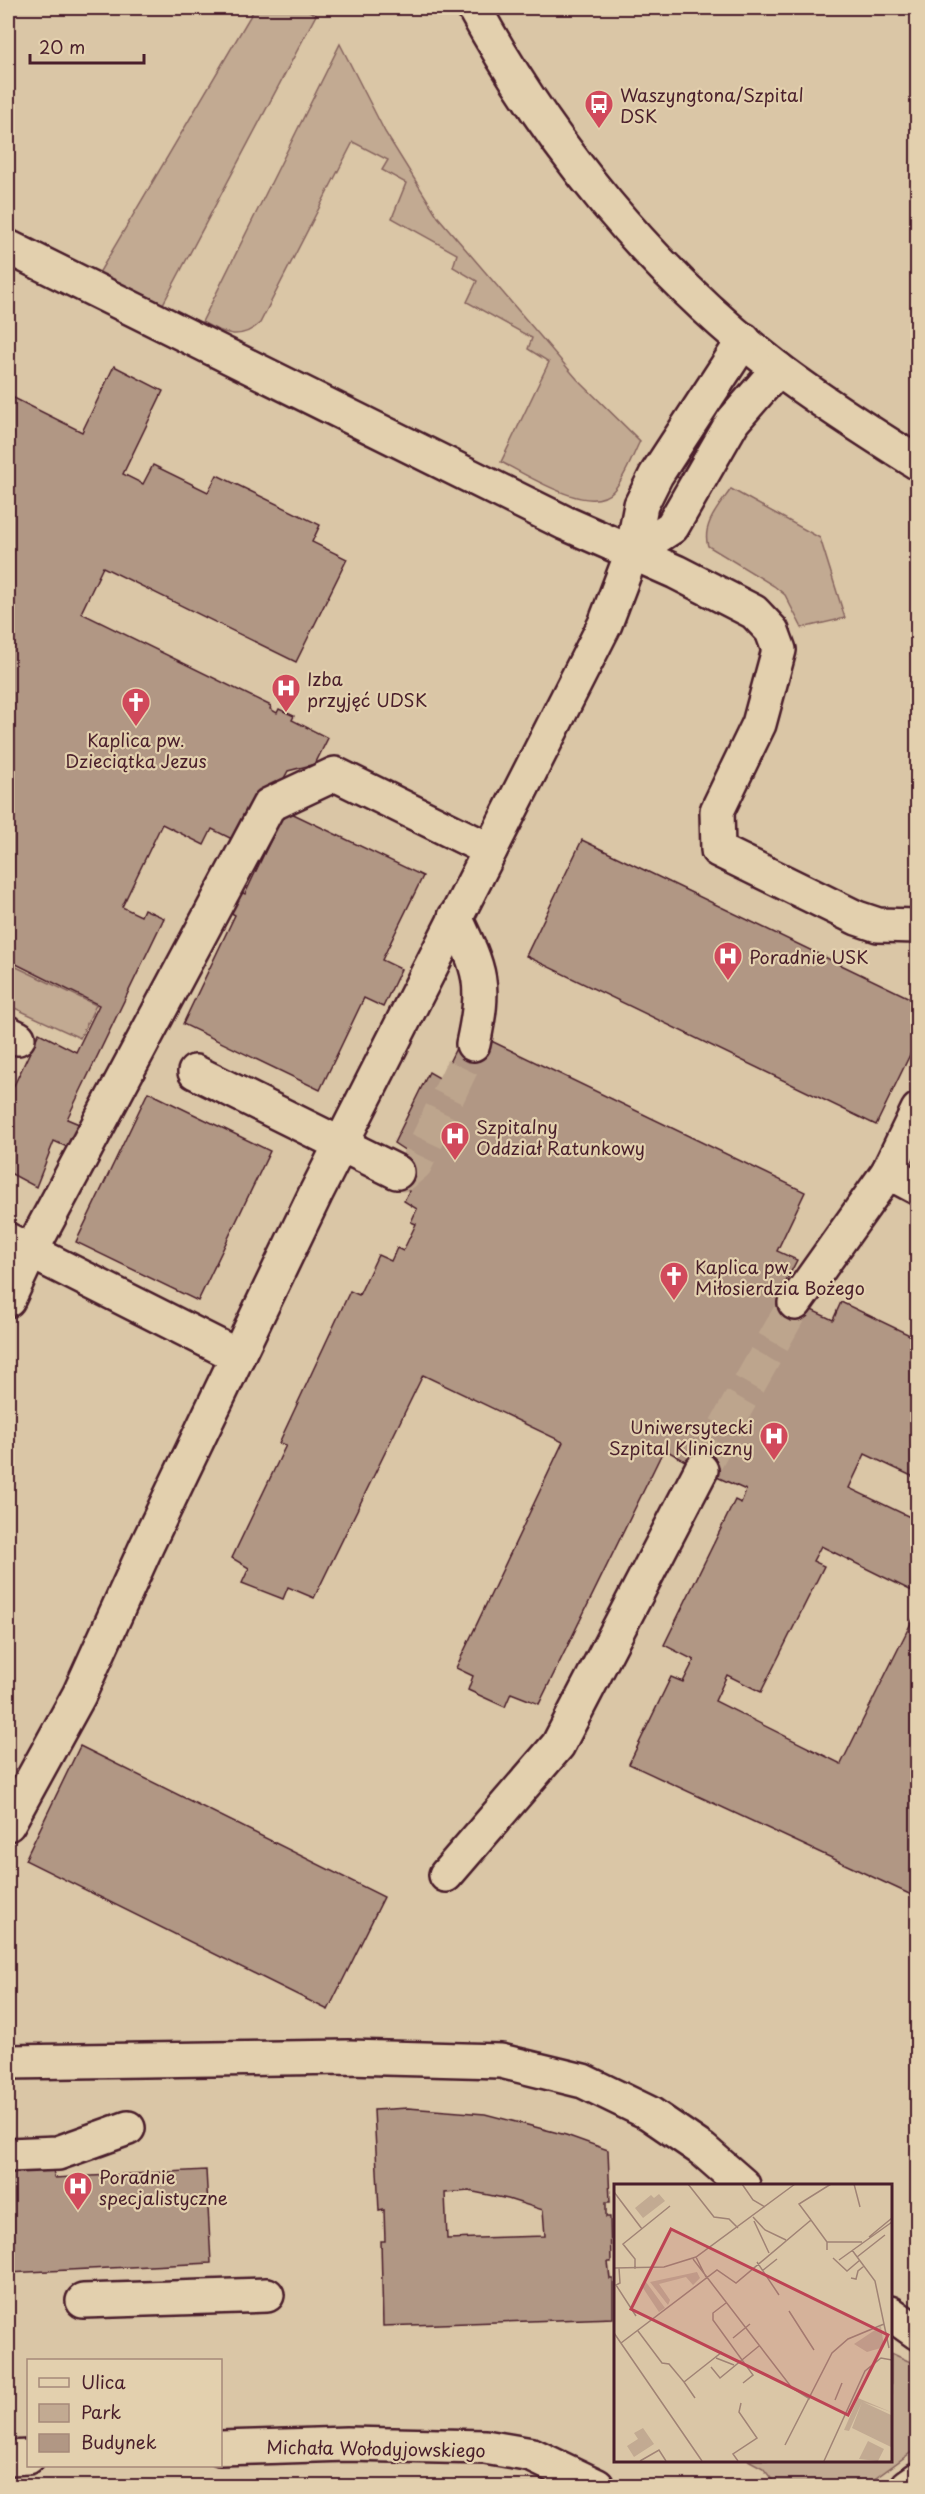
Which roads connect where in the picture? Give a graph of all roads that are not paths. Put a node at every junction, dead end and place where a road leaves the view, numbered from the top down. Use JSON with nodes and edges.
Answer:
{"nodes":[{"id":1,"x":474,"y":8,"type":"edge"},
{"id":2,"x":8,"y":247,"type":"edge"},
{"id":3,"x":744,"y":340,"type":"junction"},
{"id":4,"x":778,"y":369,"type":"junction"},
{"id":5,"x":918,"y":463,"type":"edge"},
{"id":6,"x":632,"y":553,"type":"junction"},
{"id":7,"x":490,"y":850,"type":"junction"},
{"id":8,"x":455,"y":917,"type":"junction"},
{"id":9,"x":918,"y":926,"type":"edge"},
{"id":10,"x":473,"y":1044,"type":"tunnel mouth"},
{"id":11,"x":195,"y":1072,"type":"dead end"},
{"id":12,"x":918,"y":1110,"type":"edge"},
{"id":13,"x":341,"y":1144,"type":"junction"},
{"id":14,"x":397,"y":1172,"type":"dead end"},
{"id":15,"x":888,"y":1172,"type":"junction"},
{"id":16,"x":918,"y":1188,"type":"edge"},
{"id":17,"x":19,"y":1247,"type":"edge"},
{"id":18,"x":8,"y":1300,"type":"edge"},
{"id":19,"x":795,"y":1303,"type":"tunnel mouth"},
{"id":20,"x":238,"y":1356,"type":"junction"},
{"id":21,"x":701,"y":1470,"type":"tunnel mouth"},
{"id":22,"x":8,"y":1824,"type":"edge"},
{"id":23,"x":446,"y":1875,"type":"dead end"},
{"id":24,"x":8,"y":2062,"type":"edge"},
{"id":25,"x":128,"y":2128,"type":"dead end"},
{"id":26,"x":8,"y":2155,"type":"edge"},
{"id":27,"x":742,"y":2184,"type":"edge"},
{"id":28,"x":267,"y":2295,"type":"dead end"},
{"id":29,"x":83,"y":2301,"type":"dead end"},
{"id":30,"x":892,"y":2314,"type":"edge"},
{"id":31,"x":918,"y":2333,"type":"edge"},
{"id":32,"x":222,"y":2448,"type":"edge"},
{"id":33,"x":27,"y":2457,"type":"edge"},
{"id":34,"x":8,"y":2458,"type":"edge"},
{"id":35,"x":918,"y":2479,"type":"edge"},
{"id":36,"x":597,"y":2487,"type":"edge"},
{"id":37,"x":908,"y":2487,"type":"edge"}],
"edges":[{"from":1,"to":3,"type":"street"},
{"from":2,"to":6,"type":"street"},
{"from":3,"to":4,"type":"street"},
{"from":3,"to":6,"type":"street"},
{"from":4,"to":5,"type":"street"},
{"from":4,"to":6,"type":"street"},
{"from":6,"to":7,"type":"street"},
{"from":6,"to":9,"type":"street"},
{"from":7,"to":8,"type":"street"},
{"from":7,"to":17,"type":"street"},
{"from":8,"to":10,"type":"street"},
{"from":8,"to":13,"type":"street"},
{"from":11,"to":13,"type":"street"},
{"from":12,"to":15,"type":"street"},
{"from":13,"to":14,"type":"street"},
{"from":13,"to":20,"type":"street"},
{"from":15,"to":16,"type":"street"},
{"from":15,"to":19,"type":"street"},
{"from":17,"to":18,"type":"street"},
{"from":17,"to":20,"type":"street"},
{"from":20,"to":22,"type":"street"},
{"from":21,"to":23,"type":"street"},
{"from":24,"to":27,"type":"street"},
{"from":25,"to":26,"type":"street"},
{"from":28,"to":29,"type":"street"},
{"from":30,"to":31,"type":"street"},
{"from":32,"to":36,"type":"street","name":"Michała Wołodyjowskiego"},
{"from":33,"to":34,"type":"street"},
{"from":35,"to":37,"type":"street"}]}
